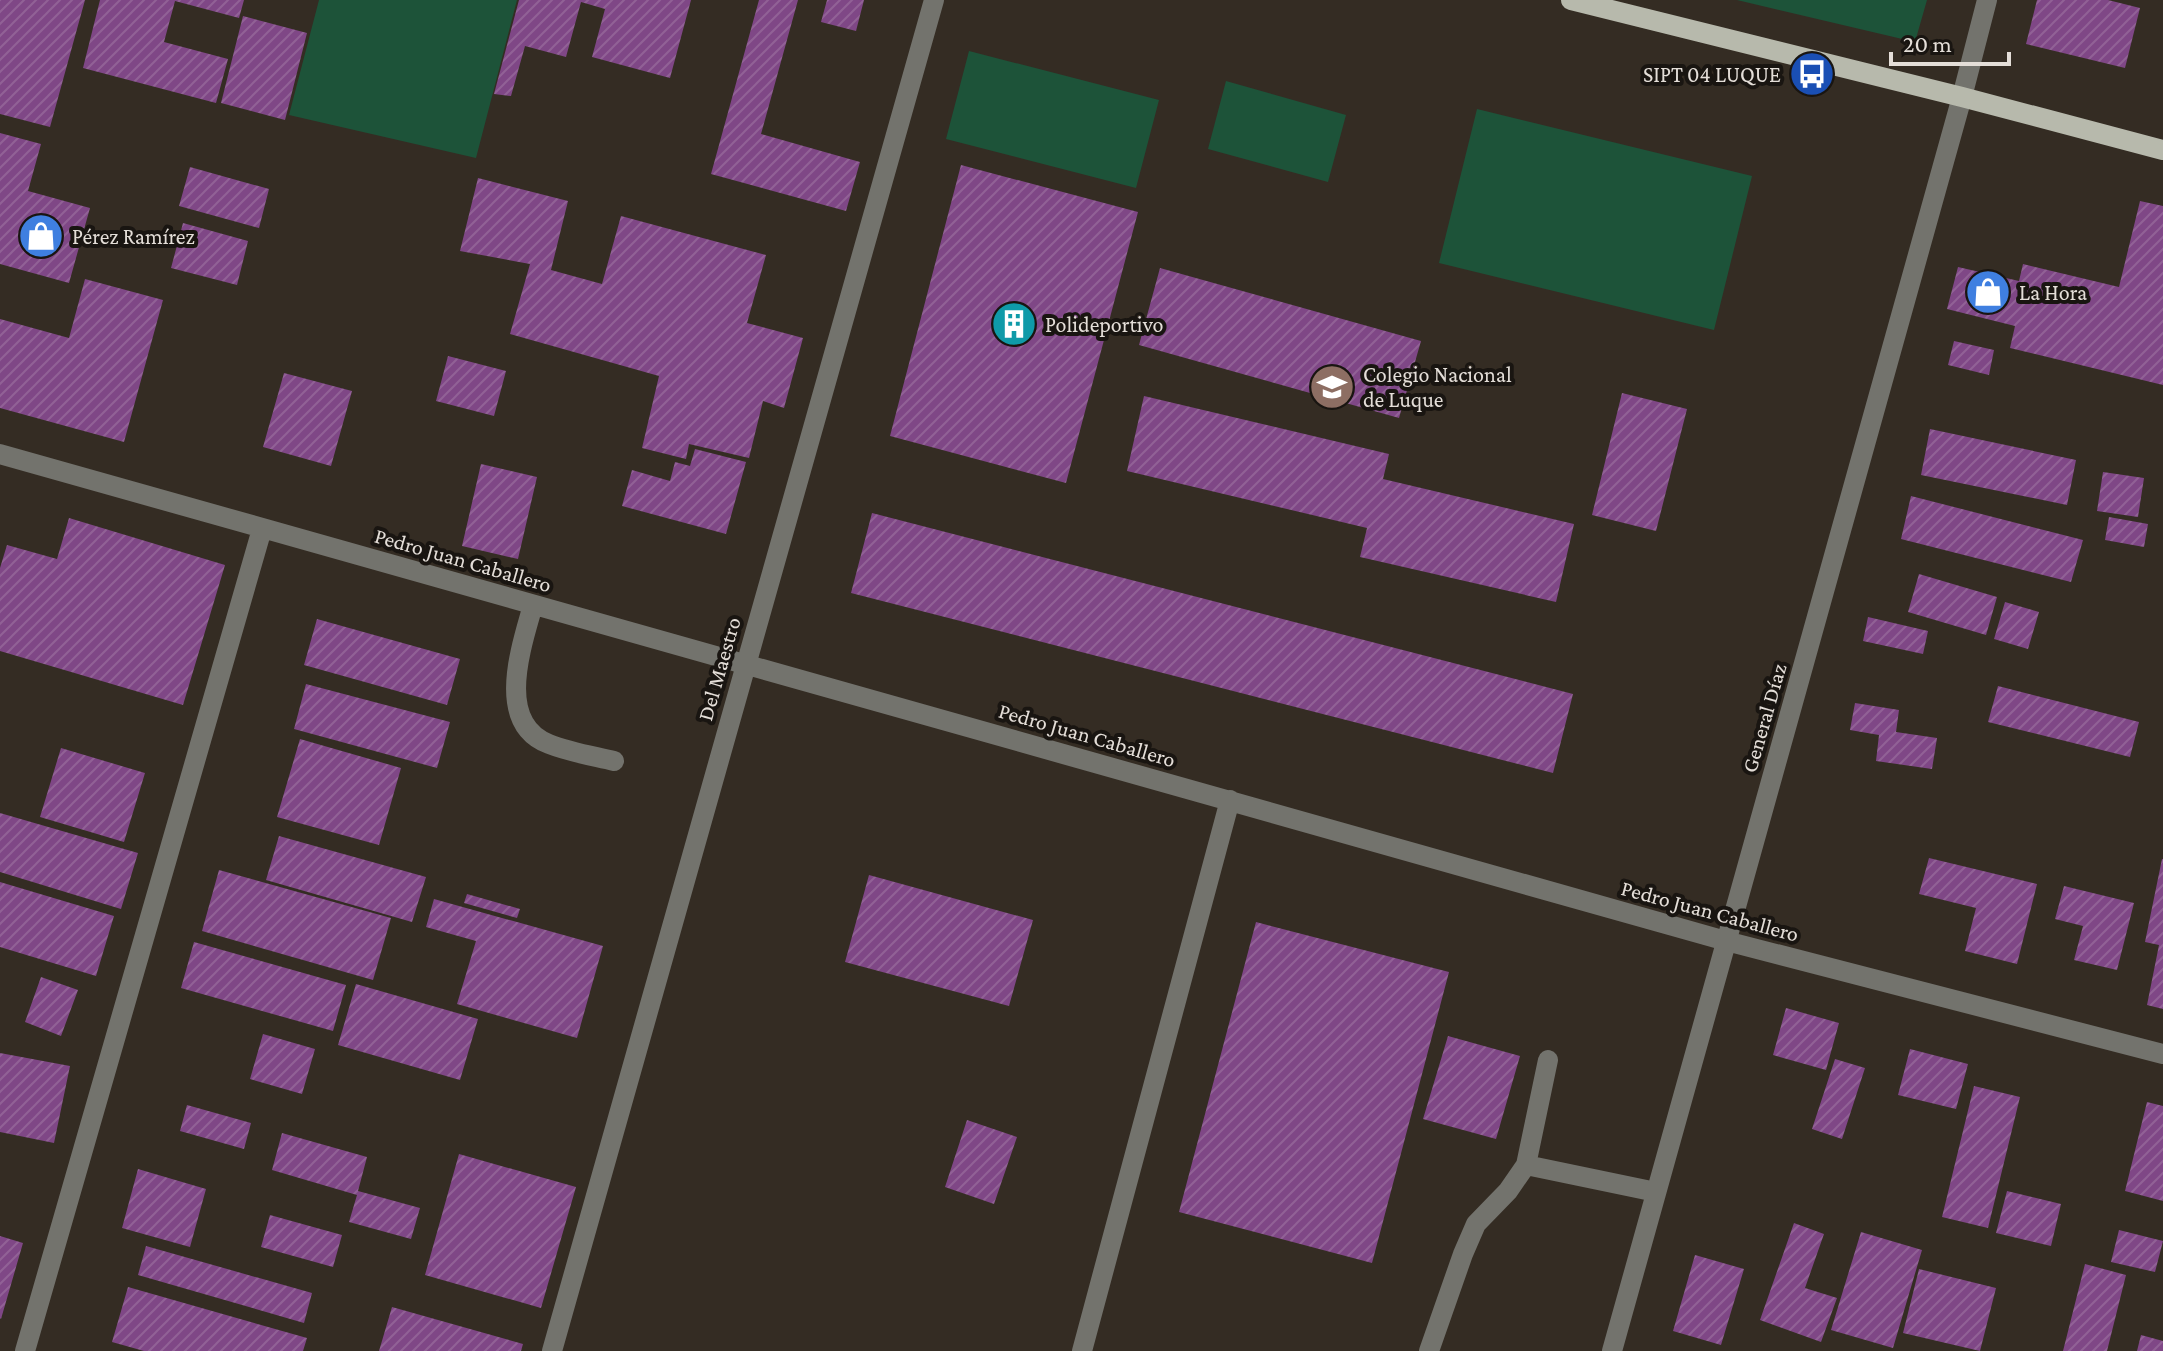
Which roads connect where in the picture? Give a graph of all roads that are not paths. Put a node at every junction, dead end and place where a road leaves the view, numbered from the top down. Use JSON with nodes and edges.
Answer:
{"nodes":[{"id":1,"x":934,"y":0,"type":"edge"},
{"id":2,"x":1571,"y":0,"type":"edge"},
{"id":3,"x":1987,"y":0,"type":"edge"},
{"id":4,"x":1962,"y":97,"type":"junction"},
{"id":5,"x":2163,"y":150,"type":"edge"},
{"id":6,"x":0,"y":454,"type":"edge"},
{"id":7,"x":262,"y":529,"type":"junction"},
{"id":8,"x":533,"y":605,"type":"junction"},
{"id":9,"x":745,"y":664,"type":"junction"},
{"id":10,"x":614,"y":761,"type":"dead end"},
{"id":11,"x":1230,"y":800,"type":"junction"},
{"id":12,"x":1726,"y":941,"type":"junction"},
{"id":13,"x":2163,"y":1054,"type":"edge"},
{"id":14,"x":1548,"y":1060,"type":"dead end"},
{"id":15,"x":1526,"y":1165,"type":"junction"},
{"id":16,"x":1656,"y":1192,"type":"junction"},
{"id":17,"x":25,"y":1351,"type":"edge"},
{"id":18,"x":552,"y":1351,"type":"edge"},
{"id":19,"x":1082,"y":1351,"type":"edge"},
{"id":20,"x":1429,"y":1351,"type":"edge"},
{"id":21,"x":1612,"y":1351,"type":"edge"}],
"edges":[{"from":1,"to":9,"type":"street","name":"Del Maestro"},
{"from":2,"to":4,"type":"main road"},
{"from":3,"to":4,"type":"street","name":"General Díaz"},
{"from":4,"to":5,"type":"main road"},
{"from":4,"to":12,"type":"street","name":"General Díaz"},
{"from":6,"to":7,"type":"street","name":"Pedro Juan Caballero"},
{"from":7,"to":8,"type":"street","name":"Pedro Juan Caballero"},
{"from":7,"to":17,"type":"street"},
{"from":8,"to":9,"type":"street","name":"Pedro Juan Caballero"},
{"from":8,"to":10,"type":"street"},
{"from":9,"to":11,"type":"street","name":"Pedro Juan Caballero"},
{"from":9,"to":18,"type":"street","name":"Del Maestro"},
{"from":11,"to":12,"type":"street","name":"Pedro Juan Caballero"},
{"from":11,"to":19,"type":"street"},
{"from":12,"to":13,"type":"street","name":"Pedro Juan Caballero"},
{"from":12,"to":16,"type":"street","name":"General Díaz"},
{"from":14,"to":15,"type":"street"},
{"from":15,"to":16,"type":"street"},
{"from":15,"to":20,"type":"street"},
{"from":16,"to":21,"type":"street","name":"General Díaz"}]}
